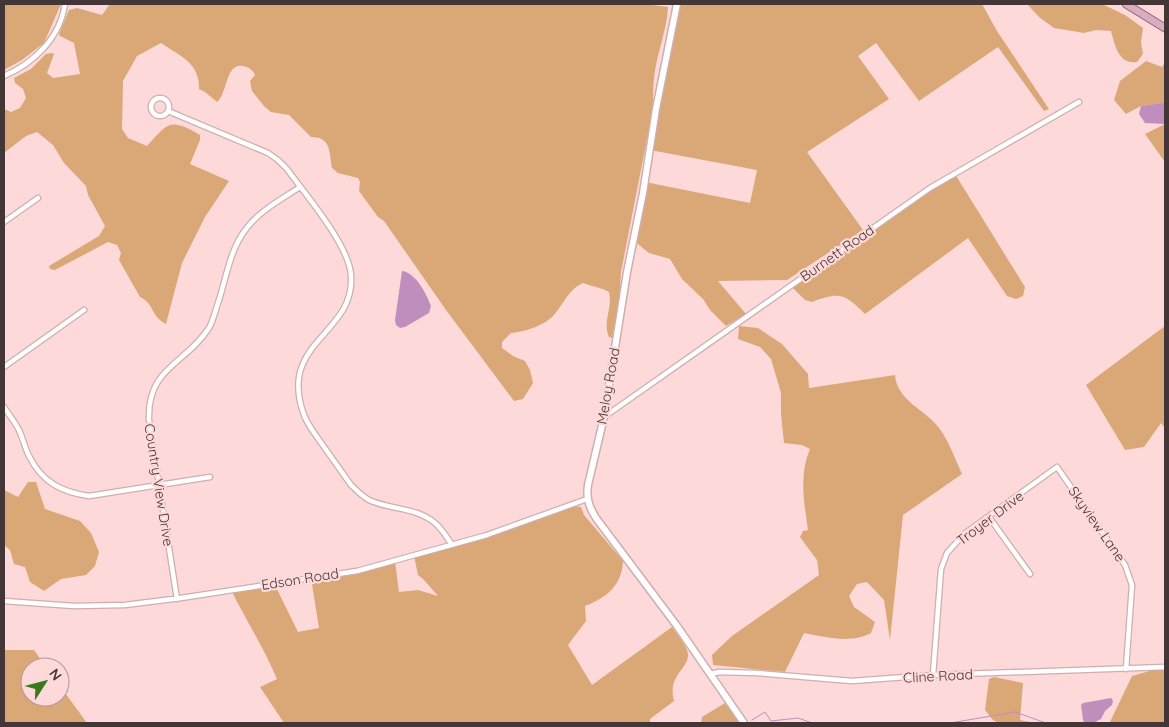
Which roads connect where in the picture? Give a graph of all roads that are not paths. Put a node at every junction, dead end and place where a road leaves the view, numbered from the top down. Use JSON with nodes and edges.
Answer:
{"nodes":[{"id":1,"x":65,"y":4,"type":"edge"},
{"id":2,"x":677,"y":4,"type":"edge"},
{"id":3,"x":1126,"y":4,"type":"edge"},
{"id":4,"x":1165,"y":28,"type":"edge"},
{"id":5,"x":4,"y":76,"type":"edge"},
{"id":6,"x":1079,"y":102,"type":"dead end"},
{"id":7,"x":168,"y":111,"type":"junction"},
{"id":8,"x":300,"y":187,"type":"junction"},
{"id":9,"x":38,"y":198,"type":"dead end"},
{"id":10,"x":4,"y":222,"type":"edge"},
{"id":11,"x":84,"y":310,"type":"dead end"},
{"id":12,"x":4,"y":367,"type":"edge"},
{"id":13,"x":4,"y":407,"type":"edge"},
{"id":14,"x":604,"y":417,"type":"junction"},
{"id":15,"x":210,"y":477,"type":"dead end"},
{"id":16,"x":1037,"y":482,"type":"joint"},
{"id":17,"x":159,"y":485,"type":"junction"},
{"id":18,"x":587,"y":499,"type":"junction"},
{"id":19,"x":989,"y":517,"type":"junction"},
{"id":20,"x":452,"y":545,"type":"junction"},
{"id":21,"x":1030,"y":574,"type":"dead end"},
{"id":22,"x":177,"y":599,"type":"junction"},
{"id":23,"x":4,"y":601,"type":"edge"},
{"id":24,"x":1165,"y":667,"type":"edge"},
{"id":25,"x":1126,"y":669,"type":"junction"},
{"id":26,"x":711,"y":674,"type":"junction"},
{"id":27,"x":932,"y":675,"type":"junction"},
{"id":28,"x":744,"y":723,"type":"edge"}],
"edges":[{"from":1,"to":5,"type":"street"},
{"from":2,"to":14,"type":"street","name":"Meloy Road"},
{"from":3,"to":4,"type":"main road"},
{"from":6,"to":14,"type":"street","name":"Burnett Road"},
{"from":7,"to":7,"type":"street"},
{"from":7,"to":8,"type":"street"},
{"from":8,"to":17,"type":"street","name":"Country View Drive"},
{"from":8,"to":20,"type":"street"},
{"from":9,"to":10,"type":"street"},
{"from":11,"to":12,"type":"street"},
{"from":13,"to":17,"type":"street"},
{"from":14,"to":18,"type":"street","name":"Meloy Road"},
{"from":15,"to":17,"type":"street"},
{"from":16,"to":19,"type":"street","name":"Troyer Drive"},
{"from":16,"to":25,"type":"street","name":"Skyview Lane"},
{"from":17,"to":22,"type":"street","name":"Country View Drive"},
{"from":18,"to":20,"type":"street","name":"Edson Road"},
{"from":18,"to":26,"type":"street"},
{"from":19,"to":21,"type":"street"},
{"from":19,"to":27,"type":"street","name":"Troyer Drive"},
{"from":20,"to":22,"type":"street","name":"Edson Road"},
{"from":22,"to":23,"type":"street","name":"Edson Road"},
{"from":24,"to":25,"type":"street","name":"Cline Road"},
{"from":25,"to":27,"type":"street","name":"Cline Road"},
{"from":26,"to":27,"type":"street","name":"Cline Road"},
{"from":26,"to":28,"type":"street"}]}
